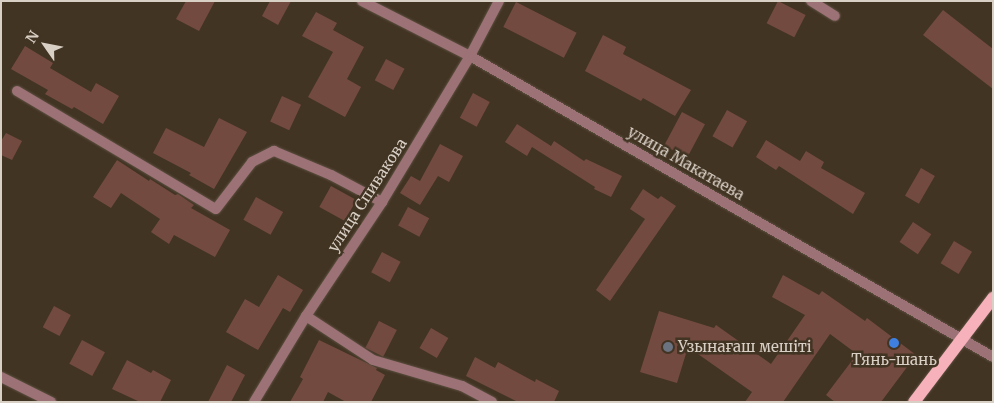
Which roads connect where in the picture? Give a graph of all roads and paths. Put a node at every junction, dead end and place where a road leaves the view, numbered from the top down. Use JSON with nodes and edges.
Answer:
{"nodes":[{"id":1,"x":362,"y":1,"type":"edge"},
{"id":2,"x":499,"y":1,"type":"edge"},
{"id":3,"x":811,"y":1,"type":"edge"},
{"id":4,"x":836,"y":16,"type":"dead end"},
{"id":5,"x":470,"y":56,"type":"junction"},
{"id":6,"x":17,"y":91,"type":"dead end"},
{"id":7,"x":382,"y":202,"type":"junction"},
{"id":8,"x":993,"y":298,"type":"edge"},
{"id":9,"x":306,"y":316,"type":"junction"},
{"id":10,"x":962,"y":338,"type":"junction"},
{"id":11,"x":993,"y":357,"type":"edge"},
{"id":12,"x":1,"y":378,"type":"edge"},
{"id":13,"x":51,"y":402,"type":"edge"},
{"id":14,"x":254,"y":402,"type":"edge"},
{"id":15,"x":492,"y":402,"type":"edge"},
{"id":16,"x":914,"y":402,"type":"edge"}],
"edges":[{"from":1,"to":5,"type":"street","name":"улица Макатаева"},
{"from":2,"to":5,"type":"street","name":"улица Спивакова"},
{"from":3,"to":4,"type":"street"},
{"from":5,"to":7,"type":"street","name":"улица Спивакова"},
{"from":5,"to":10,"type":"street","name":"улица Макатаева"},
{"from":6,"to":7,"type":"street"},
{"from":7,"to":9,"type":"street","name":"улица Спивакова"},
{"from":8,"to":10,"type":"main road"},
{"from":9,"to":14,"type":"street","name":"улица Спивакова"},
{"from":9,"to":15,"type":"street"},
{"from":10,"to":11,"type":"street","name":"улица Макатаева"},
{"from":10,"to":16,"type":"main road"},
{"from":12,"to":13,"type":"street"}]}
